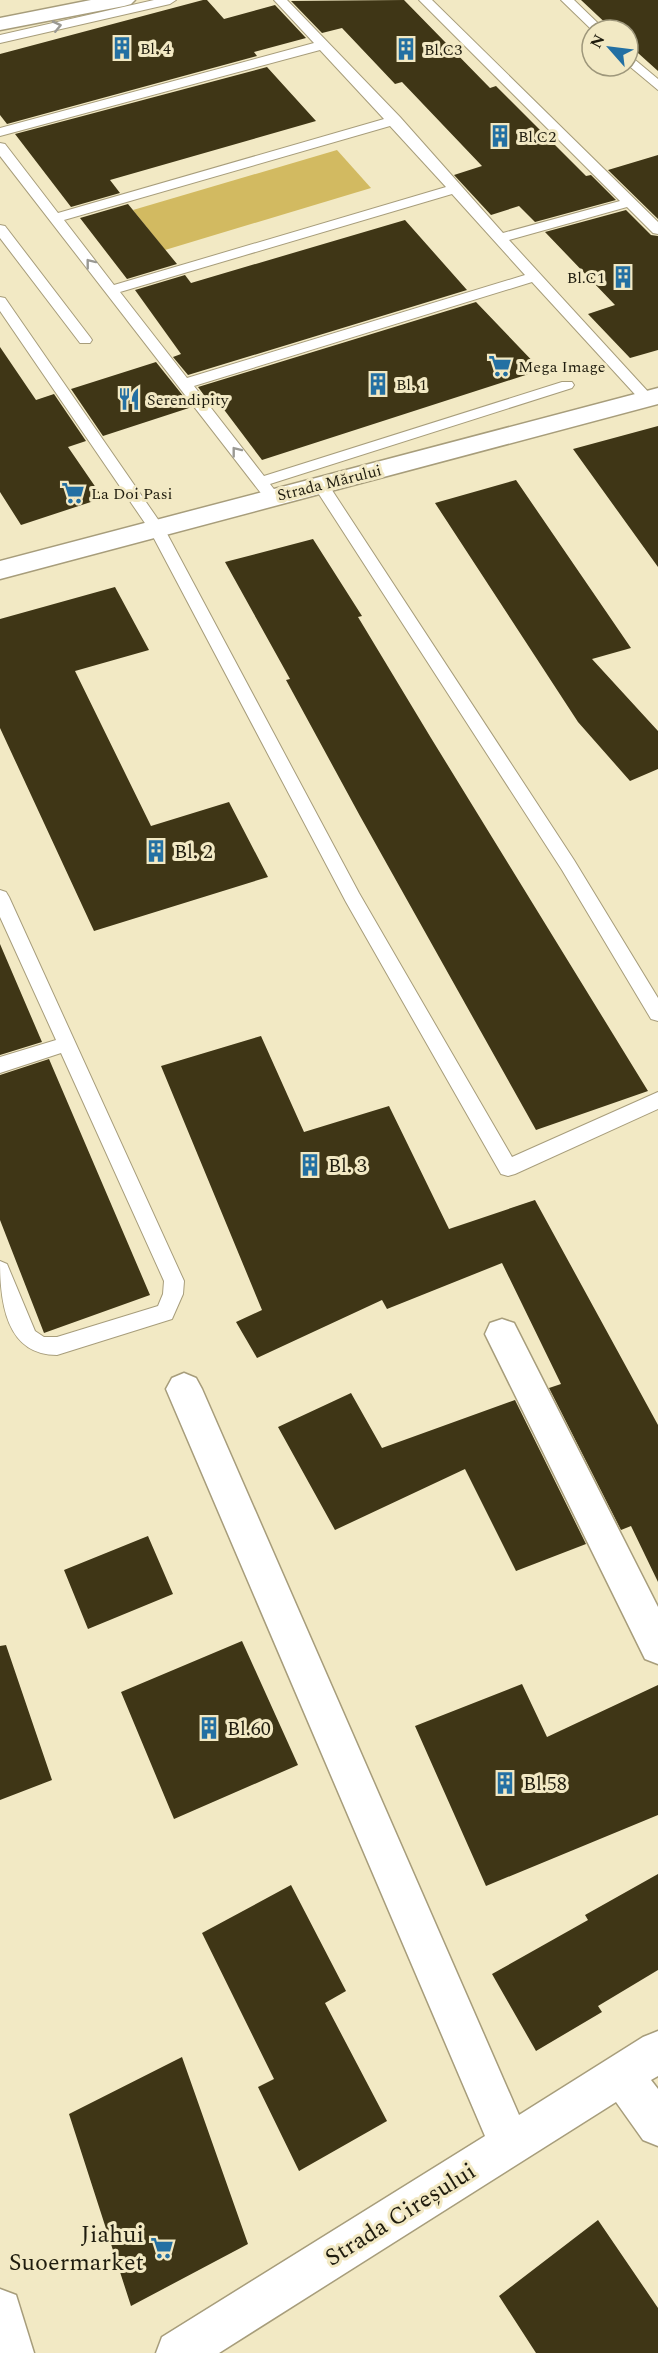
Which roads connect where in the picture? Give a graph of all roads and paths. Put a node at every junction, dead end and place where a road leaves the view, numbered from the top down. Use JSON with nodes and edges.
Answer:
{"nodes":[{"id":1,"x":170,"y":0,"type":"edge"},
{"id":2,"x":280,"y":0,"type":"edge"},
{"id":3,"x":425,"y":0,"type":"edge"},
{"id":4,"x":567,"y":0,"type":"edge"},
{"id":5,"x":116,"y":1,"type":"edge"},
{"id":6,"x":586,"y":18,"type":"edge"},
{"id":7,"x":0,"y":24,"type":"edge"},
{"id":8,"x":0,"y":39,"type":"edge"},
{"id":9,"x":323,"y":45,"type":"junction"},
{"id":10,"x":640,"y":69,"type":"edge"},
{"id":11,"x":658,"y":86,"type":"edge"},
{"id":12,"x":395,"y":120,"type":"junction"},
{"id":13,"x":0,"y":132,"type":"edge"},
{"id":14,"x":0,"y":147,"type":"edge"},
{"id":15,"x":455,"y":189,"type":"junction"},
{"id":16,"x":631,"y":202,"type":"junction"},
{"id":17,"x":55,"y":218,"type":"junction"},
{"id":18,"x":0,"y":229,"type":"edge"},
{"id":19,"x":658,"y":230,"type":"edge"},
{"id":20,"x":501,"y":238,"type":"junction"},
{"id":21,"x":533,"y":277,"type":"junction"},
{"id":22,"x":111,"y":290,"type":"junction"},
{"id":23,"x":0,"y":302,"type":"edge"},
{"id":24,"x":85,"y":340,"type":"dead end"},
{"id":25,"x":184,"y":384,"type":"junction"},
{"id":26,"x":567,"y":385,"type":"dead end"},
{"id":27,"x":652,"y":397,"type":"edge"},
{"id":28,"x":321,"y":485,"type":"junction"},
{"id":29,"x":266,"y":489,"type":"junction"},
{"id":30,"x":156,"y":528,"type":"junction"},
{"id":31,"x":0,"y":570,"type":"edge"},
{"id":32,"x":0,"y":897,"type":"edge"},
{"id":33,"x":658,"y":1014,"type":"edge"},
{"id":34,"x":67,"y":1044,"type":"junction"},
{"id":35,"x":0,"y":1065,"type":"edge"},
{"id":36,"x":658,"y":1100,"type":"edge"},
{"id":37,"x":0,"y":1270,"type":"edge"},
{"id":38,"x":502,"y":1334,"type":"dead end"},
{"id":39,"x":184,"y":1389,"type":"dead end"},
{"id":40,"x":658,"y":1646,"type":"edge"},
{"id":41,"x":658,"y":2052,"type":"edge"},
{"id":42,"x":622,"y":2075,"type":"junction"},
{"id":43,"x":658,"y":2125,"type":"edge"},
{"id":44,"x":510,"y":2145,"type":"junction"},
{"id":45,"x":0,"y":2311,"type":"edge"},
{"id":46,"x":12,"y":2353,"type":"edge"},
{"id":47,"x":178,"y":2353,"type":"edge"}],
"edges":[{"from":8,"to":1,"type":"lane","one_way":true},
{"from":2,"to":9,"type":"lane"},
{"from":3,"to":16,"type":"lane"},
{"from":4,"to":6,"type":"lane"},
{"from":5,"to":7,"type":"street"},
{"from":9,"to":12,"type":"lane"},
{"from":9,"to":13,"type":"lane"},
{"from":10,"to":11,"type":"lane"},
{"from":12,"to":15,"type":"lane"},
{"from":12,"to":17,"type":"lane"},
{"from":14,"to":17,"type":"lane"},
{"from":15,"to":20,"type":"lane"},
{"from":15,"to":22,"type":"lane"},
{"from":16,"to":19,"type":"lane"},
{"from":16,"to":20,"type":"lane"},
{"from":22,"to":17,"type":"lane","one_way":true},
{"from":18,"to":24,"type":"lane"},
{"from":20,"to":21,"type":"lane"},
{"from":21,"to":25,"type":"lane"},
{"from":21,"to":27,"type":"lane"},
{"from":22,"to":25,"type":"lane"},
{"from":23,"to":30,"type":"lane"},
{"from":29,"to":25,"type":"lane","one_way":true},
{"from":26,"to":29,"type":"lane"},
{"from":27,"to":28,"type":"street","name":"Strada Mărului"},
{"from":28,"to":29,"type":"street","name":"Strada Mărului"},
{"from":28,"to":33,"type":"lane"},
{"from":29,"to":30,"type":"street","name":"Strada Mărului"},
{"from":30,"to":31,"type":"street","name":"Strada Mărului"},
{"from":30,"to":36,"type":"lane"},
{"from":32,"to":34,"type":"lane"},
{"from":34,"to":35,"type":"lane"},
{"from":34,"to":37,"type":"lane"},
{"from":38,"to":40,"type":"street"},
{"from":39,"to":44,"type":"street"},
{"from":41,"to":42,"type":"street","name":"Strada Cireșului"},
{"from":42,"to":43,"type":"street"},
{"from":42,"to":44,"type":"street","name":"Strada Cireșului"},
{"from":44,"to":47,"type":"street","name":"Strada Cireșului"},
{"from":45,"to":46,"type":"street"}]}
